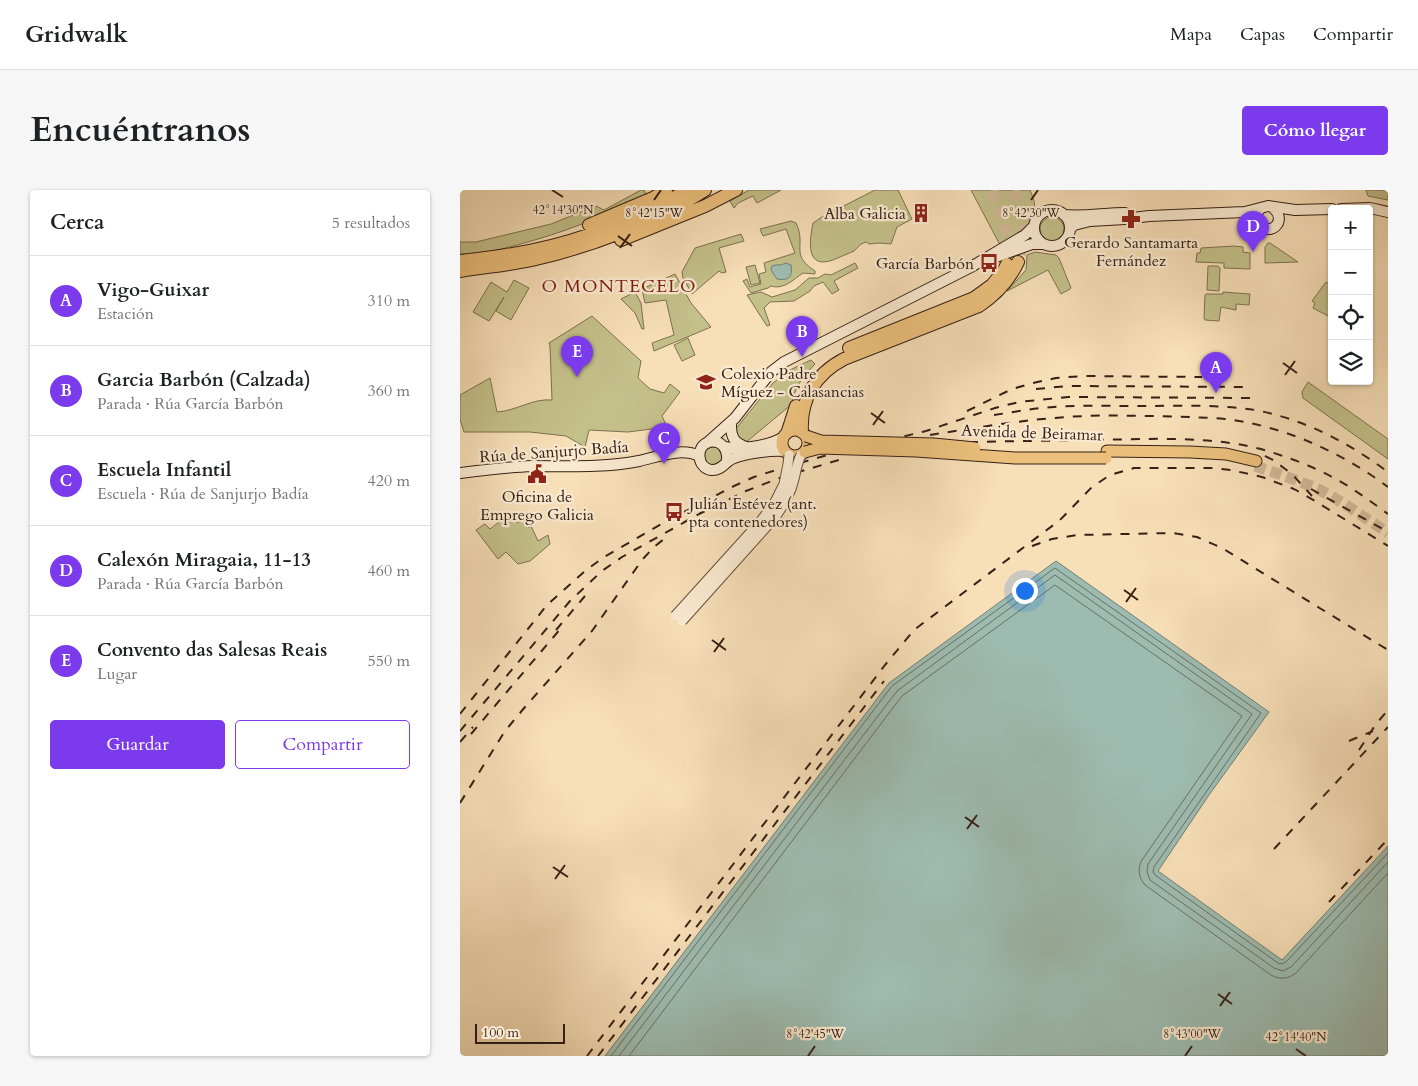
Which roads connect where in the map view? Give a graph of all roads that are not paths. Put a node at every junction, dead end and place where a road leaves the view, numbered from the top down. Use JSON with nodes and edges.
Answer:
{"nodes":[{"id":1,"x":666,"y":190,"type":"edge"},
{"id":2,"x":688,"y":190,"type":"edge"},
{"id":3,"x":705,"y":190,"type":"edge"},
{"id":4,"x":720,"y":190,"type":"edge"},
{"id":5,"x":736,"y":190,"type":"edge"},
{"id":6,"x":1273,"y":208,"type":"junction"},
{"id":7,"x":1328,"y":209,"type":"edge"},
{"id":8,"x":1373,"y":209,"type":"edge"},
{"id":9,"x":1295,"y":210,"type":"junction"},
{"id":10,"x":1388,"y":212,"type":"edge"},
{"id":11,"x":1258,"y":214,"type":"junction"},
{"id":12,"x":1064,"y":215,"type":"junction"},
{"id":13,"x":1149,"y":216,"type":"junction"},
{"id":14,"x":674,"y":218,"type":"junction"},
{"id":15,"x":1279,"y":219,"type":"junction"},
{"id":16,"x":1034,"y":226,"type":"junction"},
{"id":17,"x":1070,"y":229,"type":"junction"},
{"id":18,"x":1042,"y":244,"type":"junction"},
{"id":19,"x":535,"y":254,"type":"junction"},
{"id":20,"x":460,"y":261,"type":"edge"},
{"id":21,"x":1013,"y":263,"type":"tunnel mouth"},
{"id":22,"x":971,"y":267,"type":"junction"},
{"id":23,"x":460,"y":271,"type":"edge"},
{"id":24,"x":733,"y":426,"type":"junction"},
{"id":25,"x":795,"y":434,"type":"junction"},
{"id":26,"x":706,"y":444,"type":"junction"},
{"id":27,"x":724,"y":446,"type":"junction"},
{"id":28,"x":746,"y":447,"type":"junction"},
{"id":29,"x":678,"y":453,"type":"junction"},
{"id":30,"x":786,"y":453,"type":"junction"},
{"id":31,"x":803,"y":454,"type":"junction"},
{"id":32,"x":1106,"y":455,"type":"junction"},
{"id":33,"x":699,"y":456,"type":"junction"},
{"id":34,"x":727,"y":461,"type":"junction"},
{"id":35,"x":1256,"y":464,"type":"tunnel mouth"},
{"id":36,"x":460,"y":473,"type":"edge"}],
"edges":[{"from":1,"to":19,"type":"highway"},
{"from":2,"to":19,"type":"highway"},
{"from":3,"to":19,"type":"highway"},
{"from":4,"to":14,"type":"highway"},
{"from":5,"to":14,"type":"highway"},
{"from":6,"to":9,"type":"main road"},
{"from":6,"to":11,"type":"main road"},
{"from":6,"to":15,"type":"main road"},
{"from":7,"to":9,"type":"main road"},
{"from":8,"to":10,"type":"main road"},
{"from":9,"to":15,"type":"main road"},
{"from":11,"to":13,"type":"main road"},
{"from":11,"to":15,"type":"main road"},
{"from":12,"to":13,"type":"main road"},
{"from":12,"to":16,"type":"main road"},
{"from":12,"to":17,"type":"main road"},
{"from":13,"to":17,"type":"main road"},
{"from":14,"to":19,"type":"highway"},
{"from":16,"to":18,"type":"main road"},
{"from":16,"to":22,"type":"main road"},
{"from":17,"to":18,"type":"main road"},
{"from":18,"to":22,"type":"main road"},
{"from":19,"to":20,"type":"highway"},
{"from":19,"to":23,"type":"highway"},
{"from":21,"to":25,"type":"highway"},
{"from":22,"to":24,"type":"main road"},
{"from":24,"to":26,"type":"main road"},
{"from":24,"to":27,"type":"main road"},
{"from":24,"to":28,"type":"main road"},
{"from":25,"to":28,"type":"main road"},
{"from":25,"to":30,"type":"main road"},
{"from":25,"to":31,"type":"main road","bridge":true},
{"from":25,"to":32,"type":"main road","name":"Avenida de Beiramar","bridge":true},
{"from":26,"to":27,"type":"main road"},
{"from":26,"to":29,"type":"main road","name":"Rúa de Sanjurjo Badía"},
{"from":26,"to":33,"type":"main road"},
{"from":27,"to":28,"type":"main road"},
{"from":27,"to":34,"type":"main road"},
{"from":29,"to":33,"type":"main road","name":"Rúa de Sanjurjo Badía"},
{"from":29,"to":36,"type":"main road","name":"Rúa de Sanjurjo Badía"},
{"from":30,"to":31,"type":"main road","bridge":true},
{"from":30,"to":31,"type":"street","bridge":true},
{"from":30,"to":34,"type":"main road"},
{"from":31,"to":32,"type":"main road","name":"Avenida de Beiramar","bridge":true},
{"from":32,"to":35,"type":"main road","name":"Avenida de Beiramar"},
{"from":33,"to":34,"type":"main road"}]}
